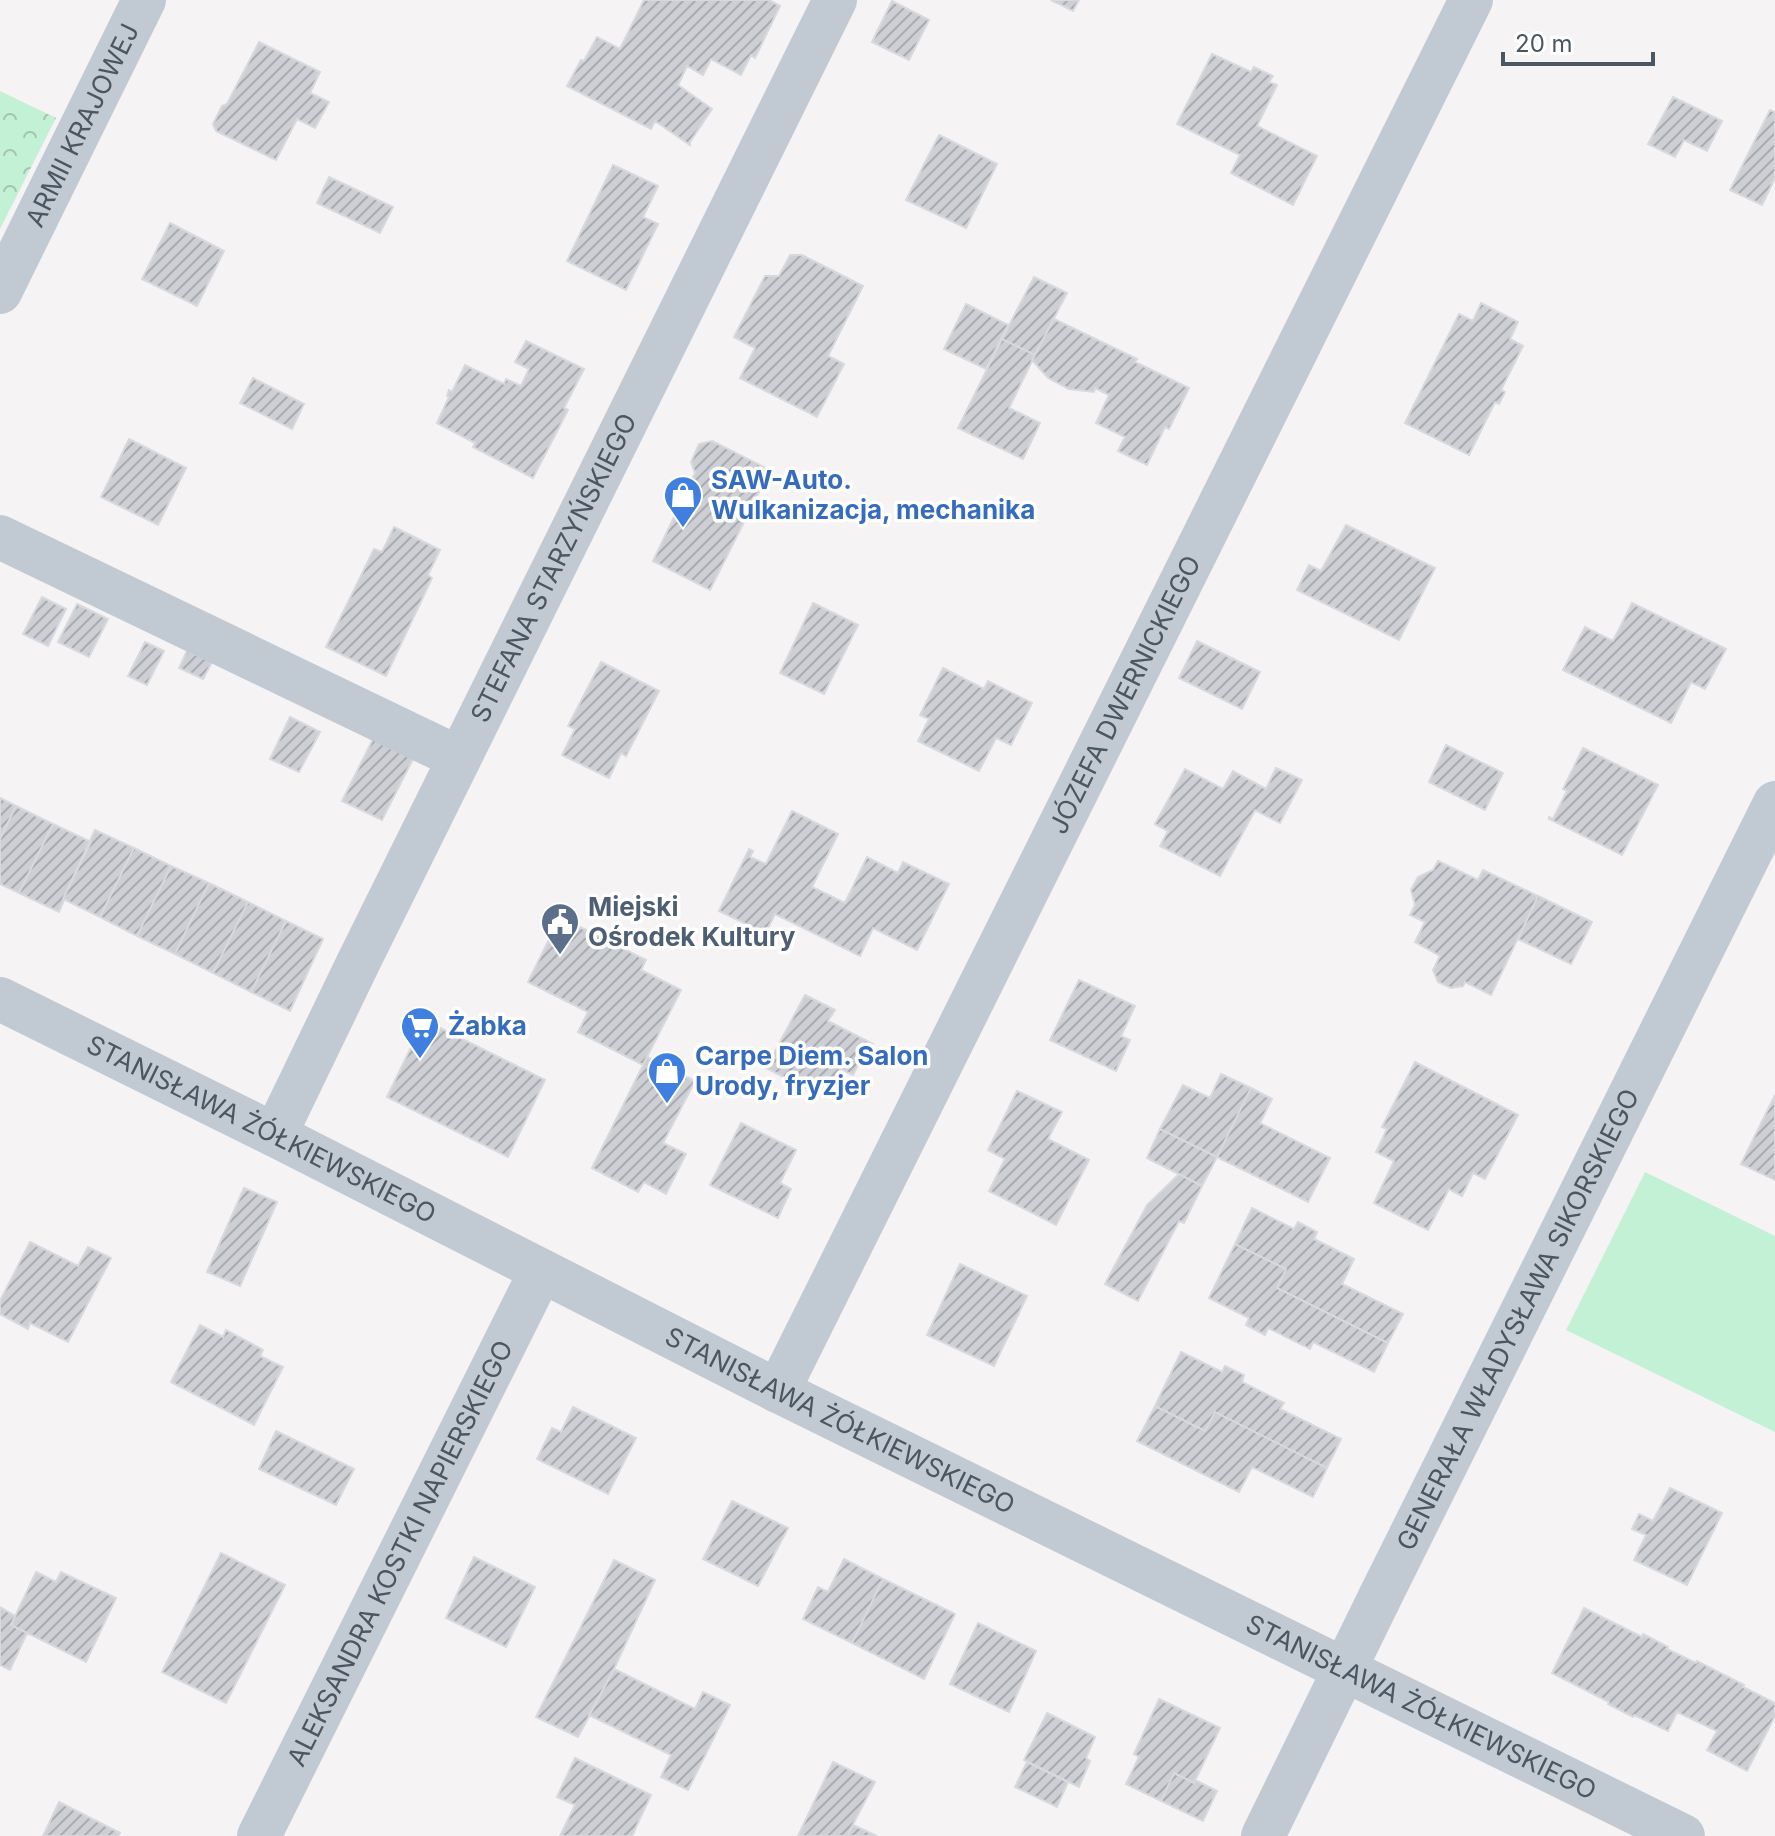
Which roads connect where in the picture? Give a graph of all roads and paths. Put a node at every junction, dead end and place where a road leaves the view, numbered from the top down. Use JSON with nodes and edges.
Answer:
{"nodes":[{"id":1,"x":144,"y":0,"type":"edge"},
{"id":2,"x":835,"y":0,"type":"edge"},
{"id":3,"x":1471,"y":0,"type":"edge"},
{"id":4,"x":0,"y":292,"type":"edge"},
{"id":5,"x":0,"y":537,"type":"edge"},
{"id":6,"x":459,"y":758,"type":"junction"},
{"id":7,"x":1775,"y":803,"type":"edge"},
{"id":8,"x":0,"y":999,"type":"edge"},
{"id":9,"x":275,"y":1135,"type":"junction"},
{"id":10,"x":541,"y":1271,"type":"junction"},
{"id":11,"x":778,"y":1391,"type":"junction"},
{"id":12,"x":1344,"y":1669,"type":"junction"},
{"id":13,"x":259,"y":1836,"type":"edge"},
{"id":14,"x":1263,"y":1836,"type":"edge"},
{"id":15,"x":1683,"y":1836,"type":"edge"}],
"edges":[{"from":1,"to":4,"type":"street","name":"ARMII KRAJOWEJ"},
{"from":2,"to":6,"type":"street","name":"STEFANA STARZYŃSKIEGO"},
{"from":3,"to":11,"type":"street","name":"JÓZEFA DWERNICKIEGO"},
{"from":5,"to":6,"type":"street"},
{"from":6,"to":9,"type":"street","name":"STEFANA STARZYŃSKIEGO"},
{"from":7,"to":12,"type":"street","name":"GENERAŁA WŁADYSŁAWA SIKORSKIEGO"},
{"from":8,"to":9,"type":"street","name":"STANISŁAWA ŻÓŁKIEWSKIEGO"},
{"from":9,"to":10,"type":"street","name":"STANISŁAWA ŻÓŁKIEWSKIEGO"},
{"from":10,"to":11,"type":"street","name":"STANISŁAWA ŻÓŁKIEWSKIEGO"},
{"from":10,"to":13,"type":"street","name":"ALEKSANDRA KOSTKI NAPIERSKIEGO"},
{"from":11,"to":12,"type":"street","name":"STANISŁAWA ŻÓŁKIEWSKIEGO"},
{"from":12,"to":14,"type":"street","name":"GENERAŁA WŁADYSŁAWA SIKORSKIEGO"},
{"from":12,"to":15,"type":"street","name":"STANISŁAWA ŻÓŁKIEWSKIEGO"}]}
